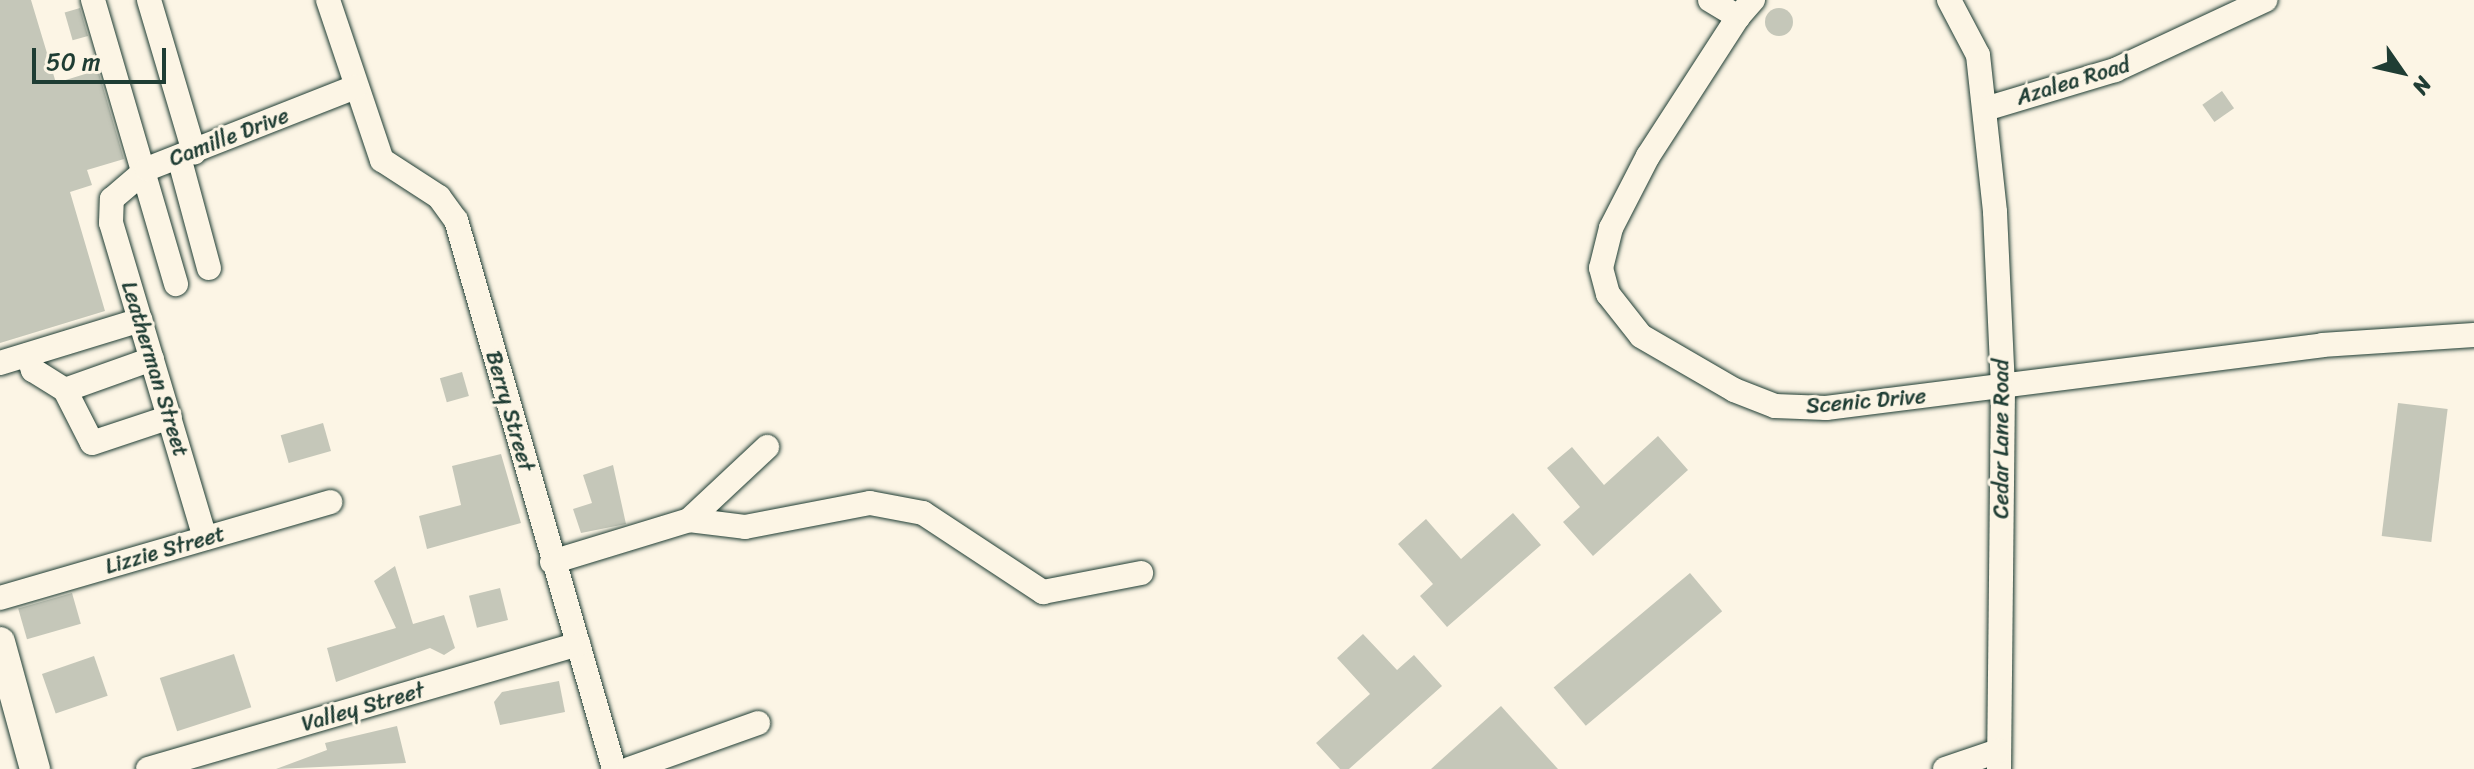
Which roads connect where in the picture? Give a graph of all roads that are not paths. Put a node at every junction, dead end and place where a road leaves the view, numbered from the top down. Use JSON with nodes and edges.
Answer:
{"nodes":[{"id":1,"x":93,"y":0,"type":"edge"},
{"id":2,"x":149,"y":0,"type":"edge"},
{"id":3,"x":328,"y":0,"type":"edge"},
{"id":4,"x":1710,"y":0,"type":"edge"},
{"id":5,"x":1949,"y":0,"type":"edge"},
{"id":6,"x":2265,"y":0,"type":"edge"},
{"id":7,"x":1745,"y":8,"type":"edge"},
{"id":8,"x":355,"y":87,"type":"junction"},
{"id":9,"x":1985,"y":109,"type":"junction"},
{"id":10,"x":186,"y":154,"type":"junction"},
{"id":11,"x":147,"y":169,"type":"junction"},
{"id":12,"x":112,"y":199,"type":"joint"},
{"id":13,"x":209,"y":268,"type":"dead end"},
{"id":14,"x":176,"y":284,"type":"dead end"},
{"id":15,"x":141,"y":320,"type":"junction"},
{"id":16,"x":2474,"y":335,"type":"edge"},
{"id":17,"x":28,"y":355,"type":"junction"},
{"id":18,"x":152,"y":359,"type":"junction"},
{"id":19,"x":0,"y":363,"type":"edge"},
{"id":20,"x":2003,"y":388,"type":"junction"},
{"id":21,"x":65,"y":390,"type":"junction"},
{"id":22,"x":170,"y":417,"type":"junction"},
{"id":23,"x":767,"y":447,"type":"dead end"},
{"id":24,"x":330,"y":502,"type":"dead end"},
{"id":25,"x":689,"y":520,"type":"junction"},
{"id":26,"x":205,"y":538,"type":"junction"},
{"id":27,"x":552,"y":562,"type":"junction"},
{"id":28,"x":1141,"y":573,"type":"dead end"},
{"id":29,"x":0,"y":598,"type":"edge"},
{"id":30,"x":0,"y":642,"type":"edge"},
{"id":31,"x":578,"y":644,"type":"junction"},
{"id":32,"x":758,"y":723,"type":"dead end"},
{"id":33,"x":1998,"y":760,"type":"edge"},
{"id":34,"x":35,"y":769,"type":"edge"},
{"id":35,"x":148,"y":769,"type":"edge"},
{"id":36,"x":614,"y":769,"type":"edge"},
{"id":37,"x":629,"y":769,"type":"edge"},
{"id":38,"x":1945,"y":769,"type":"edge"}],
"edges":[{"from":1,"to":11,"type":"street"},
{"from":2,"to":10,"type":"street"},
{"from":3,"to":8,"type":"street","name":"Berry Street"},
{"from":4,"to":7,"type":"street"},
{"from":5,"to":9,"type":"street","name":"Azalea Road"},
{"from":6,"to":9,"type":"street","name":"Azalea Road"},
{"from":7,"to":20,"type":"street","name":"Scenic Drive"},
{"from":8,"to":10,"type":"street","name":"Camille Drive"},
{"from":8,"to":27,"type":"street","name":"Berry Street"},
{"from":9,"to":20,"type":"street","name":"Cedar Lane Road"},
{"from":10,"to":11,"type":"street","name":"Camille Drive"},
{"from":10,"to":13,"type":"street"},
{"from":11,"to":12,"type":"street","name":"Camille Drive"},
{"from":11,"to":14,"type":"street"},
{"from":12,"to":15,"type":"street","name":"Leatherman Street"},
{"from":15,"to":17,"type":"street"},
{"from":15,"to":18,"type":"street","name":"Leatherman Street"},
{"from":16,"to":20,"type":"street","name":"Scenic Drive"},
{"from":17,"to":19,"type":"street"},
{"from":17,"to":21,"type":"street"},
{"from":18,"to":21,"type":"street"},
{"from":18,"to":22,"type":"street","name":"Leatherman Street"},
{"from":20,"to":33,"type":"street","name":"Cedar Lane Road"},
{"from":21,"to":22,"type":"street"},
{"from":22,"to":26,"type":"street","name":"Leatherman Street"},
{"from":23,"to":25,"type":"street"},
{"from":24,"to":26,"type":"street","name":"Lizzie Street"},
{"from":25,"to":27,"type":"street"},
{"from":25,"to":28,"type":"street"},
{"from":26,"to":29,"type":"street","name":"Lizzie Street"},
{"from":27,"to":31,"type":"street","name":"Berry Street"},
{"from":30,"to":34,"type":"main road"},
{"from":31,"to":35,"type":"street","name":"Valley Street"},
{"from":31,"to":36,"type":"street","name":"Berry Street"},
{"from":32,"to":37,"type":"street"},
{"from":33,"to":38,"type":"street"}]}
